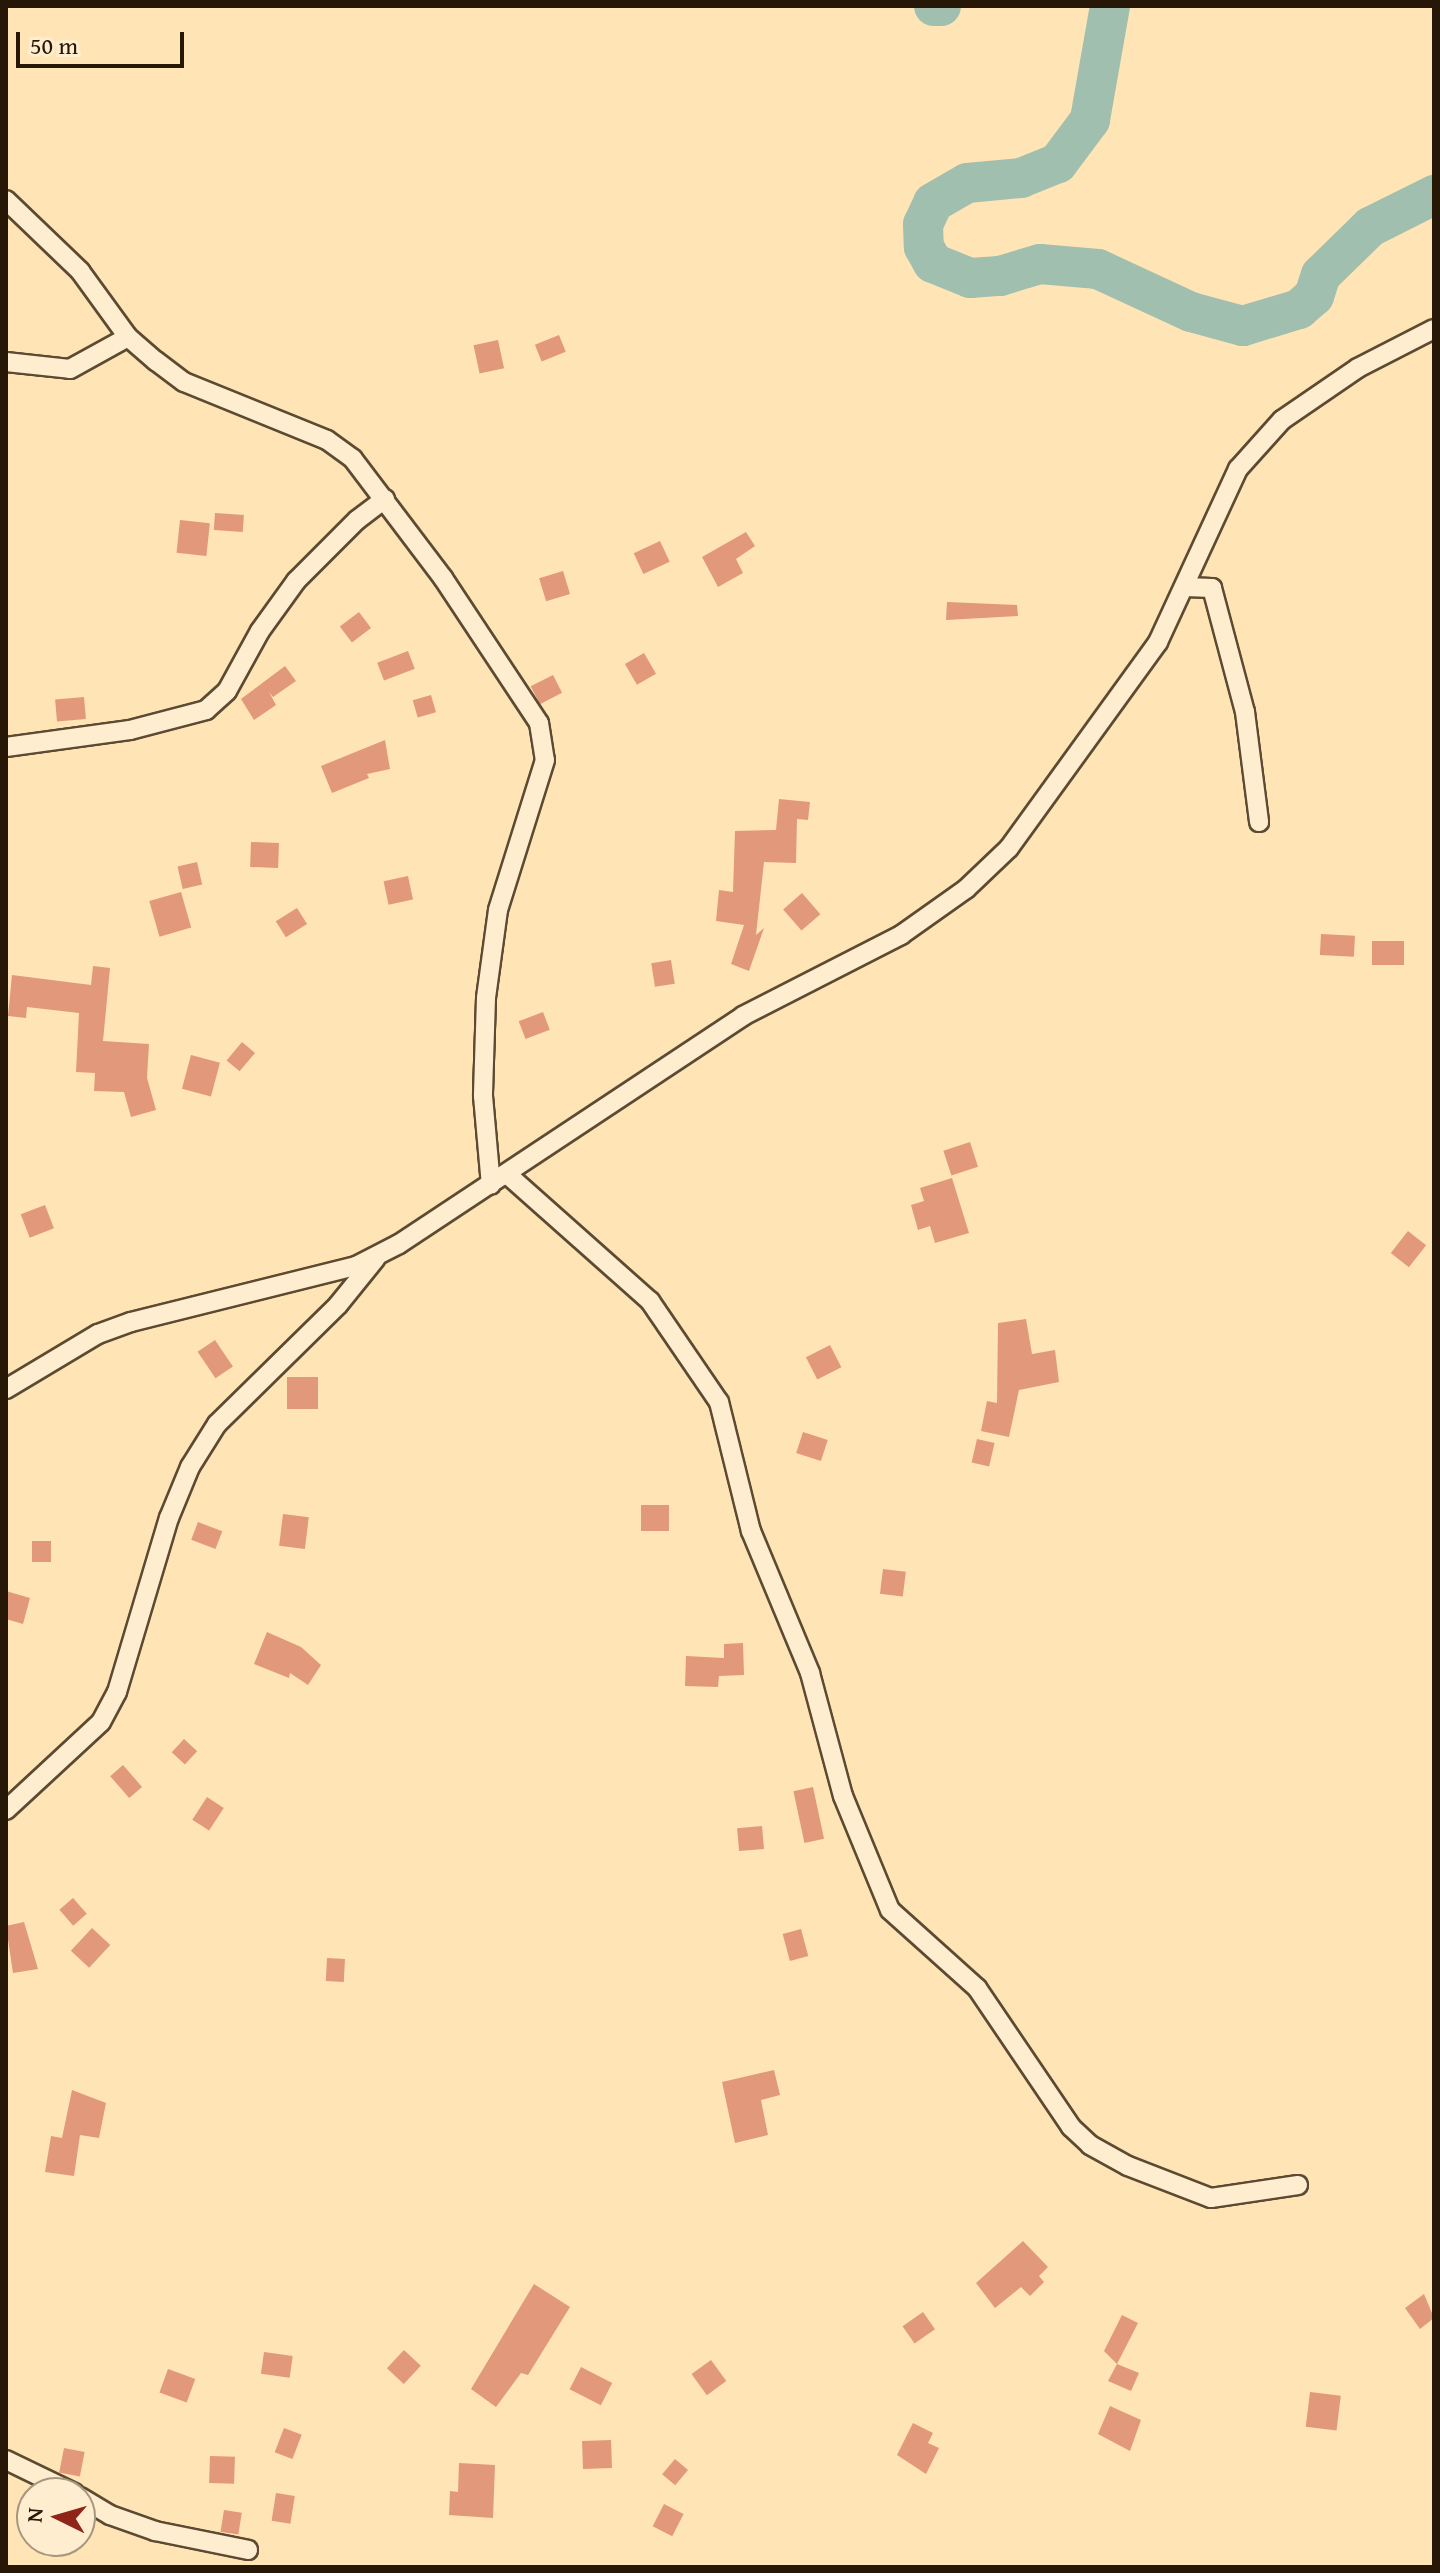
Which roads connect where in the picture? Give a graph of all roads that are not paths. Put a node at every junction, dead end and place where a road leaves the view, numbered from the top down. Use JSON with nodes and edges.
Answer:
{"nodes":[{"id":1,"x":6,"y":200,"type":"edge"},
{"id":2,"x":1434,"y":329,"type":"edge"},
{"id":3,"x":128,"y":337,"type":"junction"},
{"id":4,"x":6,"y":362,"type":"edge"},
{"id":5,"x":385,"y":499,"type":"junction"},
{"id":6,"x":1185,"y":587,"type":"junction"},
{"id":7,"x":6,"y":747,"type":"edge"},
{"id":8,"x":1259,"y":822,"type":"dead end"},
{"id":9,"x":508,"y":1175,"type":"junction"},
{"id":10,"x":491,"y":1185,"type":"junction"},
{"id":11,"x":379,"y":1255,"type":"junction"},
{"id":12,"x":6,"y":1389,"type":"edge"},
{"id":13,"x":6,"y":1810,"type":"edge"},
{"id":14,"x":1298,"y":2185,"type":"dead end"},
{"id":15,"x":6,"y":2460,"type":"edge"},
{"id":16,"x":41,"y":2477,"type":"edge"},
{"id":17,"x":96,"y":2507,"type":"edge"},
{"id":18,"x":248,"y":2550,"type":"dead end"}],
"edges":[{"from":1,"to":3,"type":"street"},
{"from":2,"to":6,"type":"street"},
{"from":3,"to":4,"type":"street"},
{"from":3,"to":5,"type":"street"},
{"from":5,"to":7,"type":"street"},
{"from":5,"to":10,"type":"street"},
{"from":6,"to":8,"type":"street"},
{"from":6,"to":9,"type":"street"},
{"from":9,"to":10,"type":"street"},
{"from":9,"to":14,"type":"street"},
{"from":10,"to":11,"type":"street"},
{"from":11,"to":12,"type":"street"},
{"from":11,"to":13,"type":"street"},
{"from":15,"to":16,"type":"street"},
{"from":17,"to":18,"type":"street"}]}
